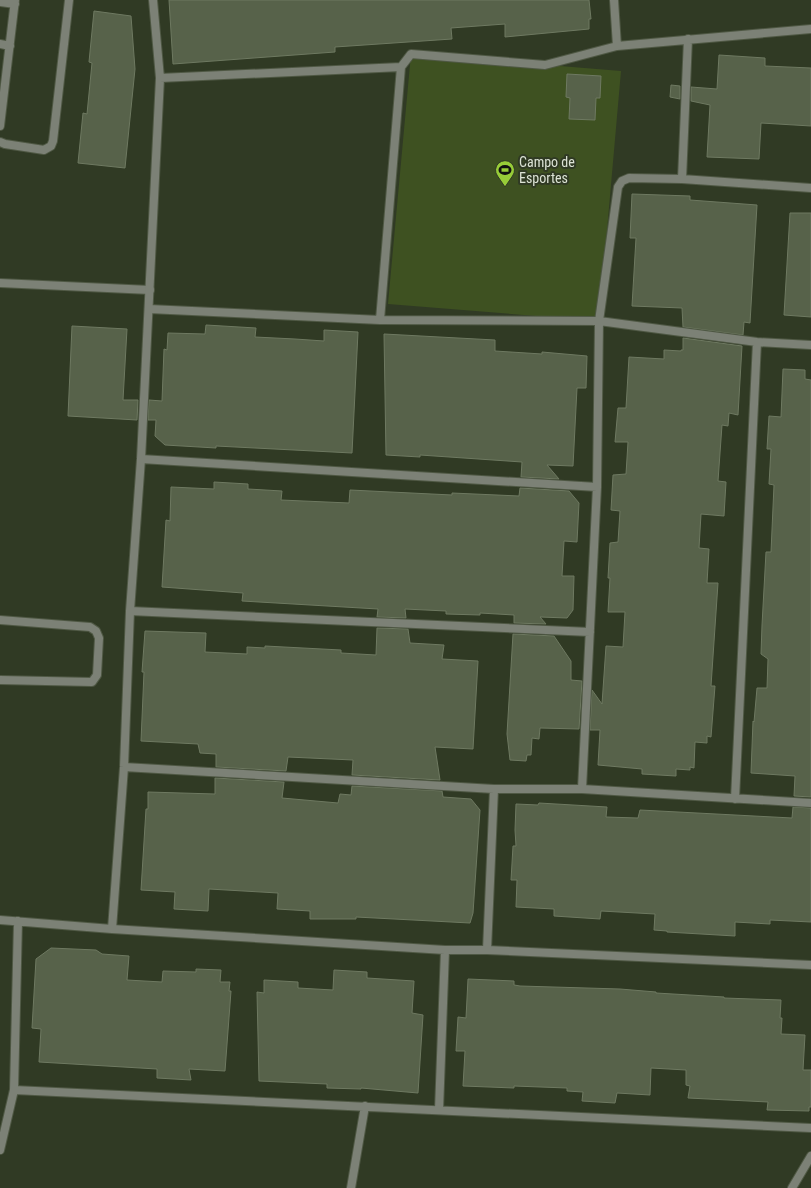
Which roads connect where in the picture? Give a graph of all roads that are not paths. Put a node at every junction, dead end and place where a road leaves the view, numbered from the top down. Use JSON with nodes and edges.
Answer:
{"nodes":[{"id":1,"x":69,"y":0,"type":"edge"},
{"id":2,"x":153,"y":0,"type":"edge"},
{"id":3,"x":614,"y":0,"type":"edge"},
{"id":4,"x":0,"y":2,"type":"edge"},
{"id":5,"x":15,"y":2,"type":"edge"},
{"id":6,"x":811,"y":29,"type":"edge"},
{"id":7,"x":688,"y":39,"type":"junction"},
{"id":8,"x":0,"y":44,"type":"edge"},
{"id":9,"x":10,"y":46,"type":"junction"},
{"id":10,"x":617,"y":46,"type":"junction"},
{"id":11,"x":401,"y":67,"type":"junction"},
{"id":12,"x":160,"y":78,"type":"junction"},
{"id":13,"x":0,"y":126,"type":"edge"},
{"id":14,"x":0,"y":142,"type":"edge"},
{"id":15,"x":682,"y":179,"type":"junction"},
{"id":16,"x":811,"y":188,"type":"edge"},
{"id":17,"x":0,"y":283,"type":"edge"},
{"id":18,"x":150,"y":290,"type":"junction"},
{"id":19,"x":149,"y":309,"type":"junction"},
{"id":20,"x":380,"y":320,"type":"junction"},
{"id":21,"x":599,"y":321,"type":"junction"},
{"id":22,"x":756,"y":342,"type":"junction"},
{"id":23,"x":811,"y":345,"type":"edge"},
{"id":24,"x":141,"y":459,"type":"junction"},
{"id":25,"x":597,"y":487,"type":"junction"},
{"id":26,"x":130,"y":611,"type":"junction"},
{"id":27,"x":0,"y":620,"type":"edge"},
{"id":28,"x":590,"y":632,"type":"junction"},
{"id":29,"x":0,"y":680,"type":"edge"},
{"id":30,"x":124,"y":767,"type":"junction"},
{"id":31,"x":494,"y":788,"type":"junction"},
{"id":32,"x":582,"y":789,"type":"junction"},
{"id":33,"x":735,"y":799,"type":"junction"},
{"id":34,"x":811,"y":803,"type":"edge"},
{"id":35,"x":0,"y":920,"type":"edge"},
{"id":36,"x":18,"y":921,"type":"junction"},
{"id":37,"x":112,"y":929,"type":"junction"},
{"id":38,"x":445,"y":950,"type":"junction"},
{"id":39,"x":487,"y":950,"type":"junction"},
{"id":40,"x":811,"y":965,"type":"edge"},
{"id":41,"x":14,"y":1090,"type":"junction"},
{"id":42,"x":365,"y":1106,"type":"junction"},
{"id":43,"x":439,"y":1110,"type":"junction"},
{"id":44,"x":811,"y":1128,"type":"edge"},
{"id":45,"x":0,"y":1150,"type":"edge"},
{"id":46,"x":811,"y":1156,"type":"edge"},
{"id":47,"x":351,"y":1188,"type":"edge"},
{"id":48,"x":792,"y":1188,"type":"edge"}],
"edges":[{"from":1,"to":14,"type":"street"},
{"from":2,"to":12,"type":"street"},
{"from":3,"to":10,"type":"street"},
{"from":4,"to":5,"type":"street"},
{"from":5,"to":9,"type":"street"},
{"from":6,"to":7,"type":"street"},
{"from":7,"to":10,"type":"street"},
{"from":7,"to":15,"type":"street"},
{"from":8,"to":9,"type":"street"},
{"from":9,"to":13,"type":"street"},
{"from":10,"to":11,"type":"street"},
{"from":11,"to":12,"type":"street"},
{"from":11,"to":20,"type":"street"},
{"from":12,"to":18,"type":"street"},
{"from":15,"to":16,"type":"street"},
{"from":15,"to":21,"type":"street"},
{"from":17,"to":18,"type":"street"},
{"from":18,"to":19,"type":"street"},
{"from":19,"to":20,"type":"street"},
{"from":19,"to":24,"type":"street"},
{"from":20,"to":21,"type":"street"},
{"from":21,"to":22,"type":"street"},
{"from":21,"to":25,"type":"street"},
{"from":22,"to":23,"type":"street"},
{"from":22,"to":33,"type":"street"},
{"from":24,"to":25,"type":"street"},
{"from":24,"to":26,"type":"street"},
{"from":25,"to":28,"type":"street"},
{"from":26,"to":28,"type":"street"},
{"from":26,"to":30,"type":"street"},
{"from":27,"to":29,"type":"street"},
{"from":28,"to":32,"type":"street"},
{"from":30,"to":31,"type":"street"},
{"from":30,"to":37,"type":"street"},
{"from":31,"to":32,"type":"street"},
{"from":31,"to":39,"type":"street"},
{"from":32,"to":33,"type":"street"},
{"from":33,"to":34,"type":"street"},
{"from":35,"to":36,"type":"street"},
{"from":36,"to":37,"type":"street"},
{"from":36,"to":41,"type":"street"},
{"from":37,"to":38,"type":"street"},
{"from":38,"to":39,"type":"street"},
{"from":38,"to":43,"type":"street"},
{"from":39,"to":40,"type":"street"},
{"from":41,"to":42,"type":"street"},
{"from":41,"to":45,"type":"street"},
{"from":42,"to":43,"type":"street"},
{"from":42,"to":47,"type":"street"},
{"from":43,"to":44,"type":"street"},
{"from":46,"to":48,"type":"street"}]}
